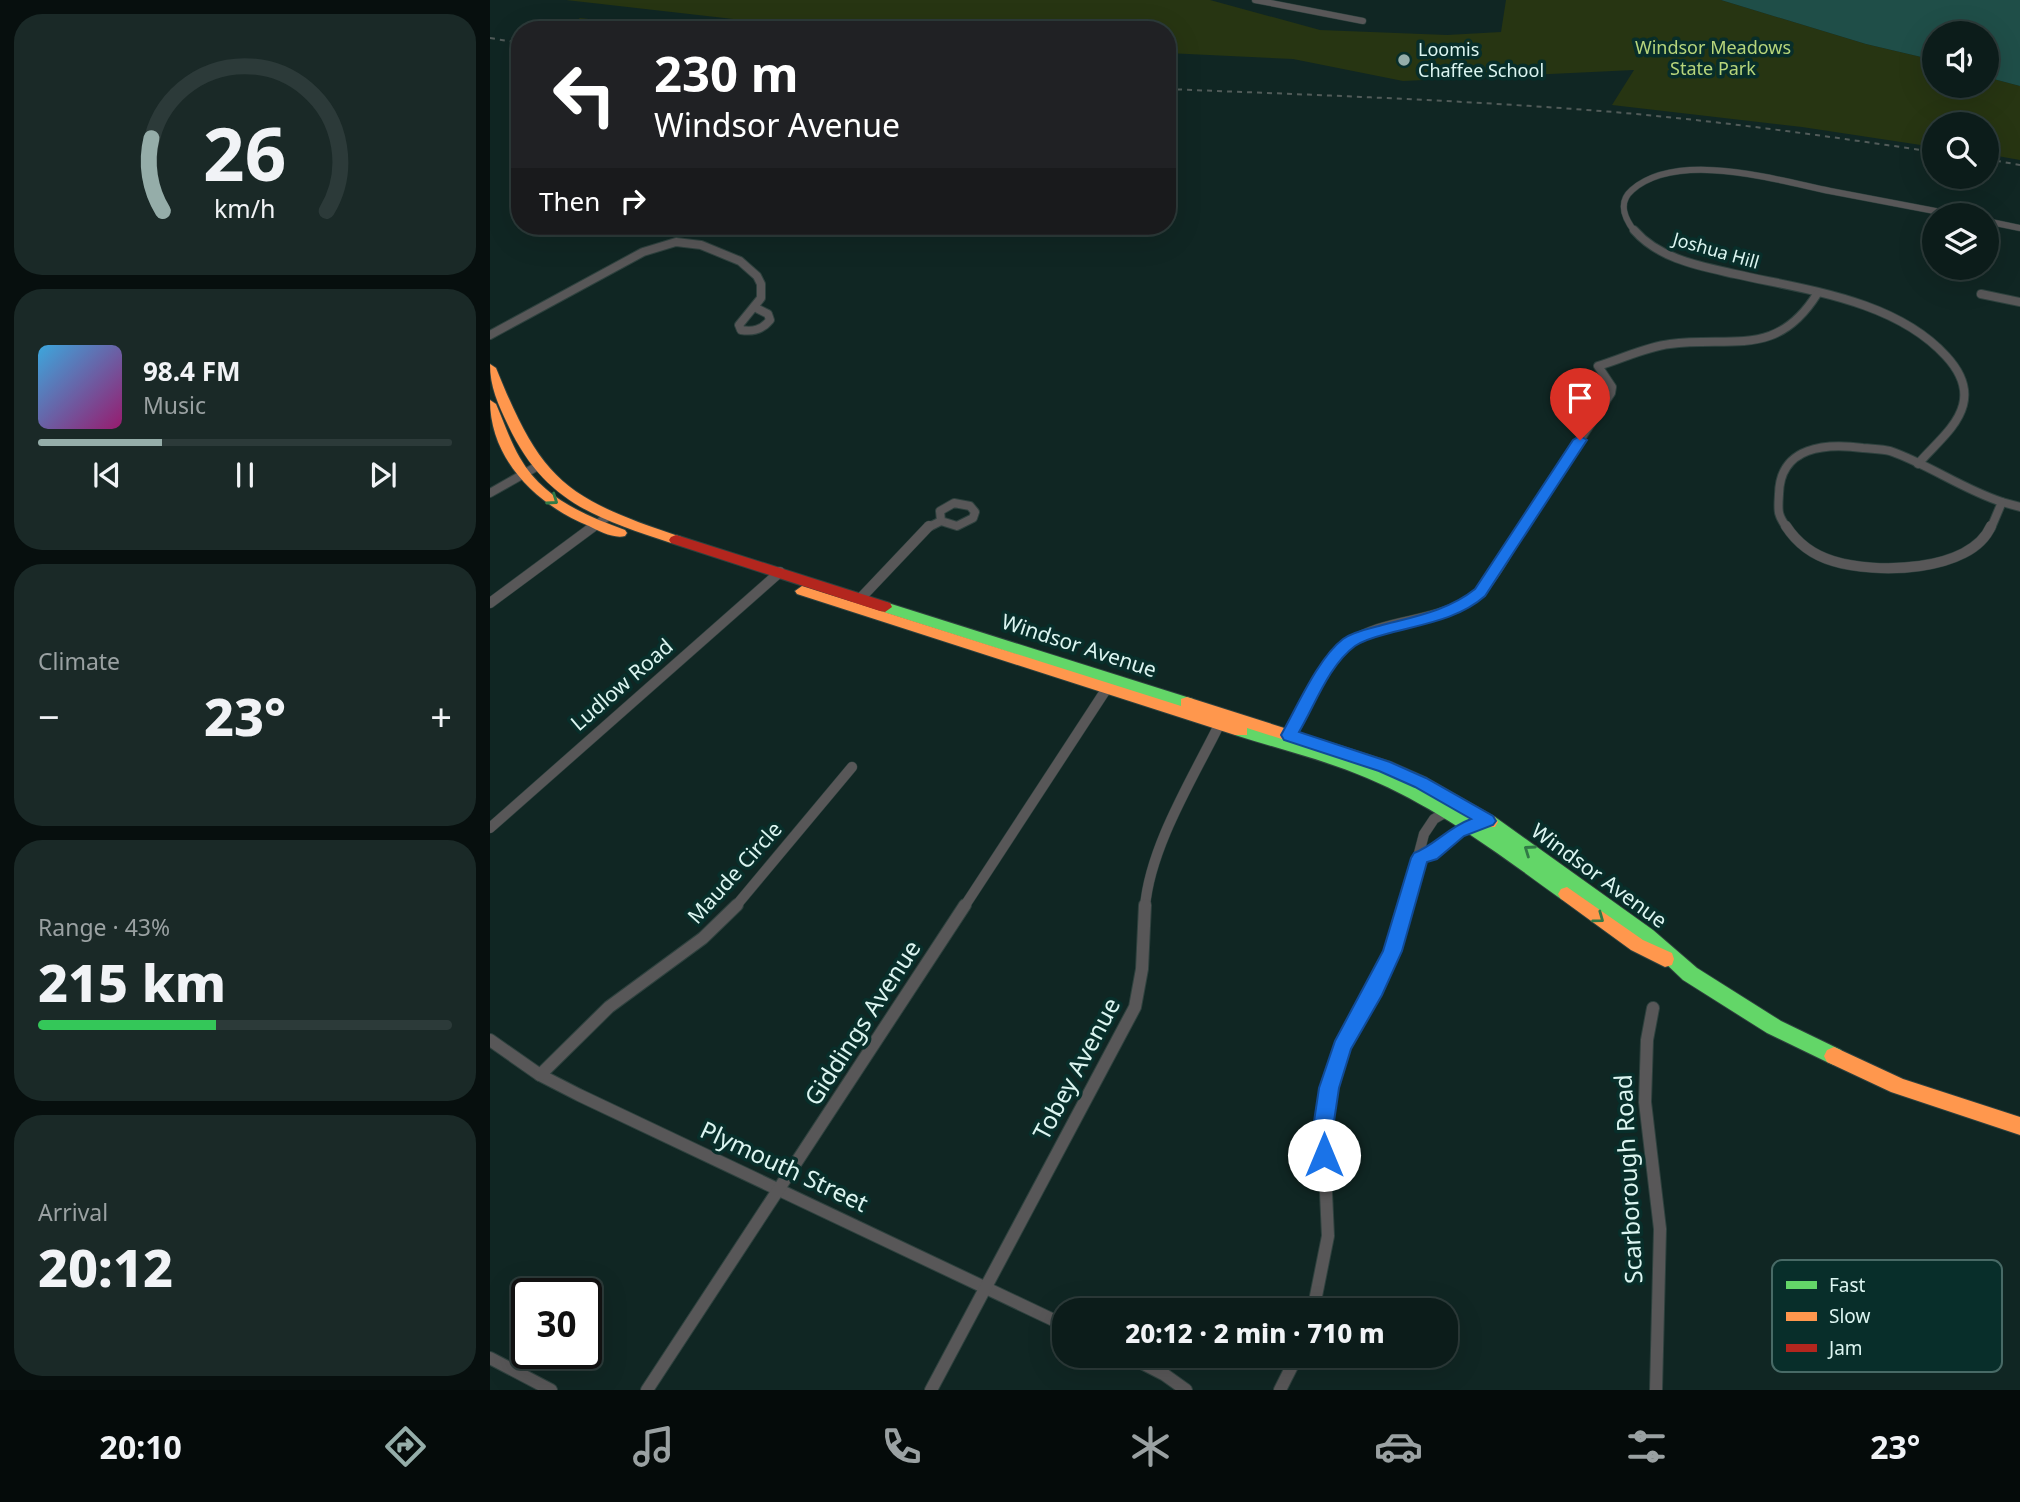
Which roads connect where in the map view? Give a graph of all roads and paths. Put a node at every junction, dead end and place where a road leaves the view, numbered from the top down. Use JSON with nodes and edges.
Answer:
{"nodes":[{"id":1,"x":1255,"y":0,"type":"edge"},
{"id":2,"x":1363,"y":21,"type":"dead end"},
{"id":3,"x":1922,"y":209,"type":"edge"},
{"id":4,"x":1999,"y":224,"type":"edge"},
{"id":5,"x":2020,"y":228,"type":"edge"},
{"id":6,"x":1816,"y":294,"type":"junction"},
{"id":7,"x":1981,"y":294,"type":"dead end"},
{"id":8,"x":2020,"y":302,"type":"edge"},
{"id":9,"x":758,"y":309,"type":"dead end"},
{"id":10,"x":490,"y":335,"type":"edge"},
{"id":11,"x":490,"y":368,"type":"edge"},
{"id":12,"x":490,"y":404,"type":"edge"},
{"id":13,"x":1918,"y":464,"type":"junction"},
{"id":14,"x":530,"y":471,"type":"junction"},
{"id":15,"x":490,"y":493,"type":"edge"},
{"id":16,"x":2002,"y":502,"type":"junction"},
{"id":17,"x":2020,"y":507,"type":"edge"},
{"id":18,"x":602,"y":521,"type":"junction"},
{"id":19,"x":941,"y":522,"type":"dead end"},
{"id":20,"x":775,"y":576,"type":"junction"},
{"id":21,"x":490,"y":603,"type":"edge"},
{"id":22,"x":856,"y":603,"type":"junction"},
{"id":23,"x":1110,"y":684,"type":"junction"},
{"id":24,"x":1222,"y":719,"type":"junction"},
{"id":25,"x":1286,"y":741,"type":"junction"},
{"id":26,"x":852,"y":767,"type":"dead end"},
{"id":27,"x":1453,"y":808,"type":"junction"},
{"id":28,"x":1487,"y":821,"type":"junction"},
{"id":29,"x":1470,"y":826,"type":"junction"},
{"id":30,"x":490,"y":828,"type":"edge"},
{"id":31,"x":1420,"y":858,"type":"junction"},
{"id":32,"x":1680,"y":967,"type":"junction"},
{"id":33,"x":1653,"y":1008,"type":"dead end"},
{"id":34,"x":490,"y":1040,"type":"edge"},
{"id":35,"x":540,"y":1075,"type":"junction"},
{"id":36,"x":2020,"y":1126,"type":"edge"},
{"id":37,"x":778,"y":1190,"type":"junction"},
{"id":38,"x":985,"y":1286,"type":"junction"},
{"id":39,"x":1316,"y":1298,"type":"edge"},
{"id":40,"x":1052,"y":1319,"type":"edge"},
{"id":41,"x":490,"y":1358,"type":"edge"},
{"id":42,"x":1151,"y":1368,"type":"edge"},
{"id":43,"x":1291,"y":1368,"type":"edge"},
{"id":44,"x":551,"y":1390,"type":"edge"},
{"id":45,"x":647,"y":1390,"type":"edge"},
{"id":46,"x":931,"y":1390,"type":"edge"},
{"id":47,"x":1186,"y":1390,"type":"edge"},
{"id":48,"x":1280,"y":1390,"type":"edge"},
{"id":49,"x":1656,"y":1390,"type":"edge"}],
"edges":[{"from":1,"to":2,"type":"street"},
{"from":3,"to":6,"type":"street","name":"Joshua Hill"},
{"from":4,"to":5,"type":"street"},
{"from":6,"to":13,"type":"street","name":"Joshua Hill"},
{"from":6,"to":25,"type":"street"},
{"from":7,"to":8,"type":"street"},
{"from":9,"to":10,"type":"street"},
{"from":11,"to":14,"type":"main road","name":"Windsor Avenue"},
{"from":12,"to":14,"type":"main road","name":"Windsor Avenue"},
{"from":13,"to":16,"type":"street"},
{"from":13,"to":16,"type":"street"},
{"from":14,"to":15,"type":"street"},
{"from":14,"to":18,"type":"main road","name":"Windsor Avenue"},
{"from":16,"to":17,"type":"street"},
{"from":18,"to":20,"type":"main road","name":"Windsor Avenue"},
{"from":18,"to":21,"type":"street"},
{"from":19,"to":22,"type":"street"},
{"from":20,"to":22,"type":"main road","name":"Windsor Avenue"},
{"from":20,"to":30,"type":"street","name":"Ludlow Road"},
{"from":22,"to":23,"type":"main road","name":"Windsor Avenue"},
{"from":23,"to":24,"type":"main road","name":"Windsor Avenue"},
{"from":23,"to":37,"type":"street","name":"Giddings Avenue"},
{"from":24,"to":25,"type":"main road","name":"Windsor Avenue"},
{"from":24,"to":38,"type":"street","name":"Tobey Avenue"},
{"from":25,"to":27,"type":"main road","name":"Windsor Avenue"},
{"from":26,"to":35,"type":"street","name":"Maude Circle"},
{"from":27,"to":28,"type":"main road","name":"Windsor Avenue"},
{"from":27,"to":29,"type":"main road","name":"Windsor Avenue"},
{"from":27,"to":31,"type":"street"},
{"from":28,"to":29,"type":"street"},
{"from":32,"to":28,"type":"main road","name":"Windsor Avenue","one_way":true},
{"from":29,"to":31,"type":"street"},
{"from":29,"to":32,"type":"main road","name":"Windsor Avenue","one_way":true},
{"from":31,"to":39,"type":"street"},
{"from":32,"to":36,"type":"main road","name":"Windsor Avenue"},
{"from":33,"to":49,"type":"street","name":"Scarborough Road"},
{"from":34,"to":35,"type":"street","name":"Plymouth Street"},
{"from":35,"to":37,"type":"street","name":"Plymouth Street"},
{"from":37,"to":38,"type":"street","name":"Plymouth Street"},
{"from":37,"to":45,"type":"street","name":"Giddings Avenue"},
{"from":38,"to":40,"type":"street","name":"Plymouth Street"},
{"from":38,"to":46,"type":"street","name":"Tobey Avenue"},
{"from":41,"to":44,"type":"street"},
{"from":42,"to":47,"type":"street"},
{"from":43,"to":48,"type":"street"}]}
